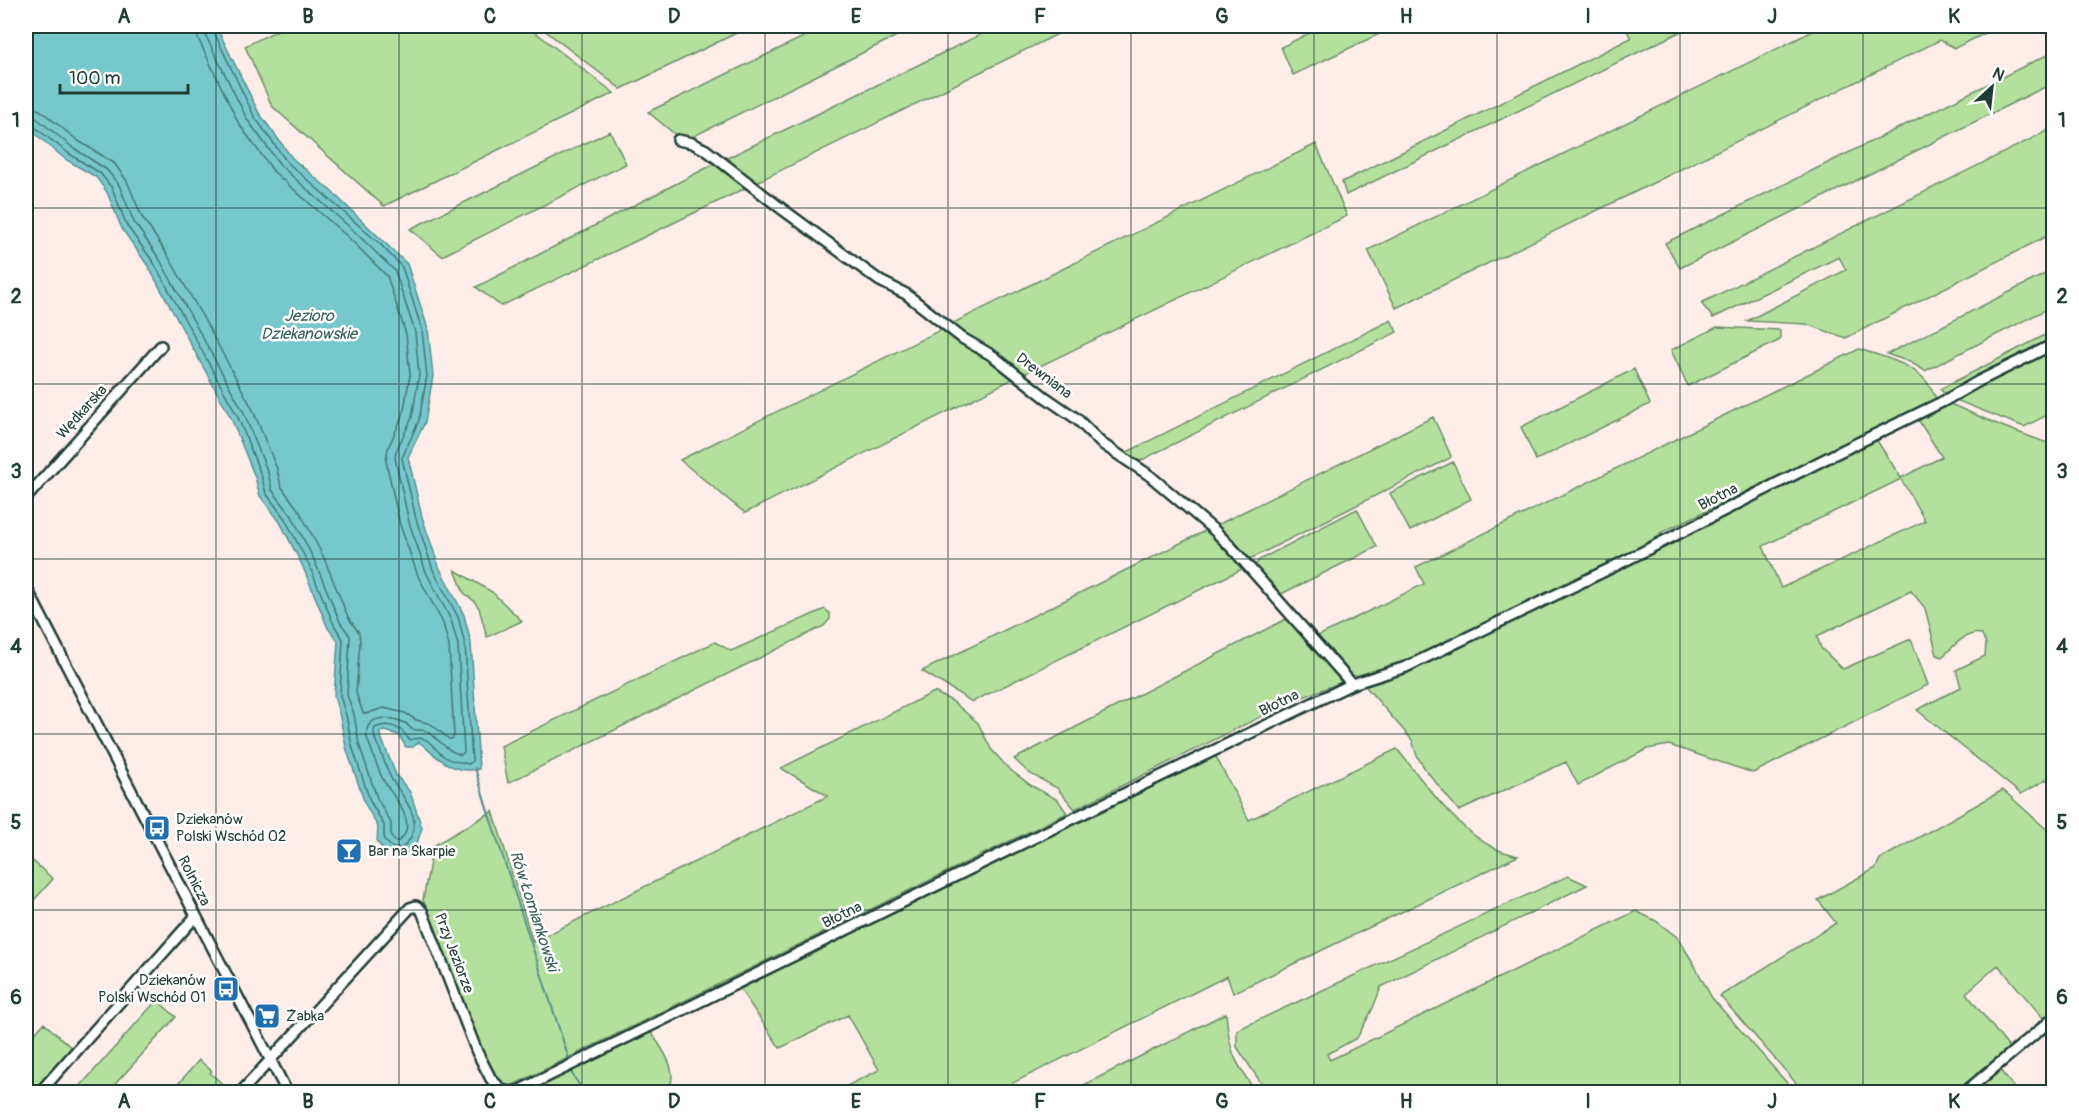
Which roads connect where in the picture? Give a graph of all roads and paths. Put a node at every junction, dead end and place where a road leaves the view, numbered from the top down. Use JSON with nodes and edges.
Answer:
{"nodes":[{"id":1,"x":678,"y":140,"type":"dead end"},
{"id":2,"x":2054,"y":344,"type":"edge"},
{"id":3,"x":161,"y":346,"type":"dead end"},
{"id":4,"x":26,"y":498,"type":"edge"},
{"id":5,"x":26,"y":587,"type":"edge"},
{"id":6,"x":1352,"y":684,"type":"junction"},
{"id":7,"x":195,"y":917,"type":"junction"},
{"id":8,"x":2054,"y":1018,"type":"edge"},
{"id":9,"x":270,"y":1060,"type":"junction"},
{"id":10,"x":518,"y":1091,"type":"joint"},
{"id":11,"x":40,"y":1092,"type":"edge"},
{"id":12,"x":241,"y":1092,"type":"edge"},
{"id":13,"x":287,"y":1092,"type":"edge"},
{"id":14,"x":1965,"y":1092,"type":"edge"}],
"edges":[{"from":1,"to":6,"type":"street","name":"Drewniana"},
{"from":2,"to":6,"type":"street","name":"Błotna"},
{"from":3,"to":4,"type":"street","name":"Wędkarska"},
{"from":5,"to":7,"type":"street","name":"Rolnicza"},
{"from":6,"to":10,"type":"street","name":"Błotna"},
{"from":7,"to":9,"type":"street","name":"Rolnicza"},
{"from":7,"to":11,"type":"street"},
{"from":8,"to":14,"type":"street"},
{"from":9,"to":10,"type":"street","name":"Przy Jeziorze"},
{"from":9,"to":12,"type":"street"},
{"from":9,"to":13,"type":"street","name":"Rolnicza"}]}
